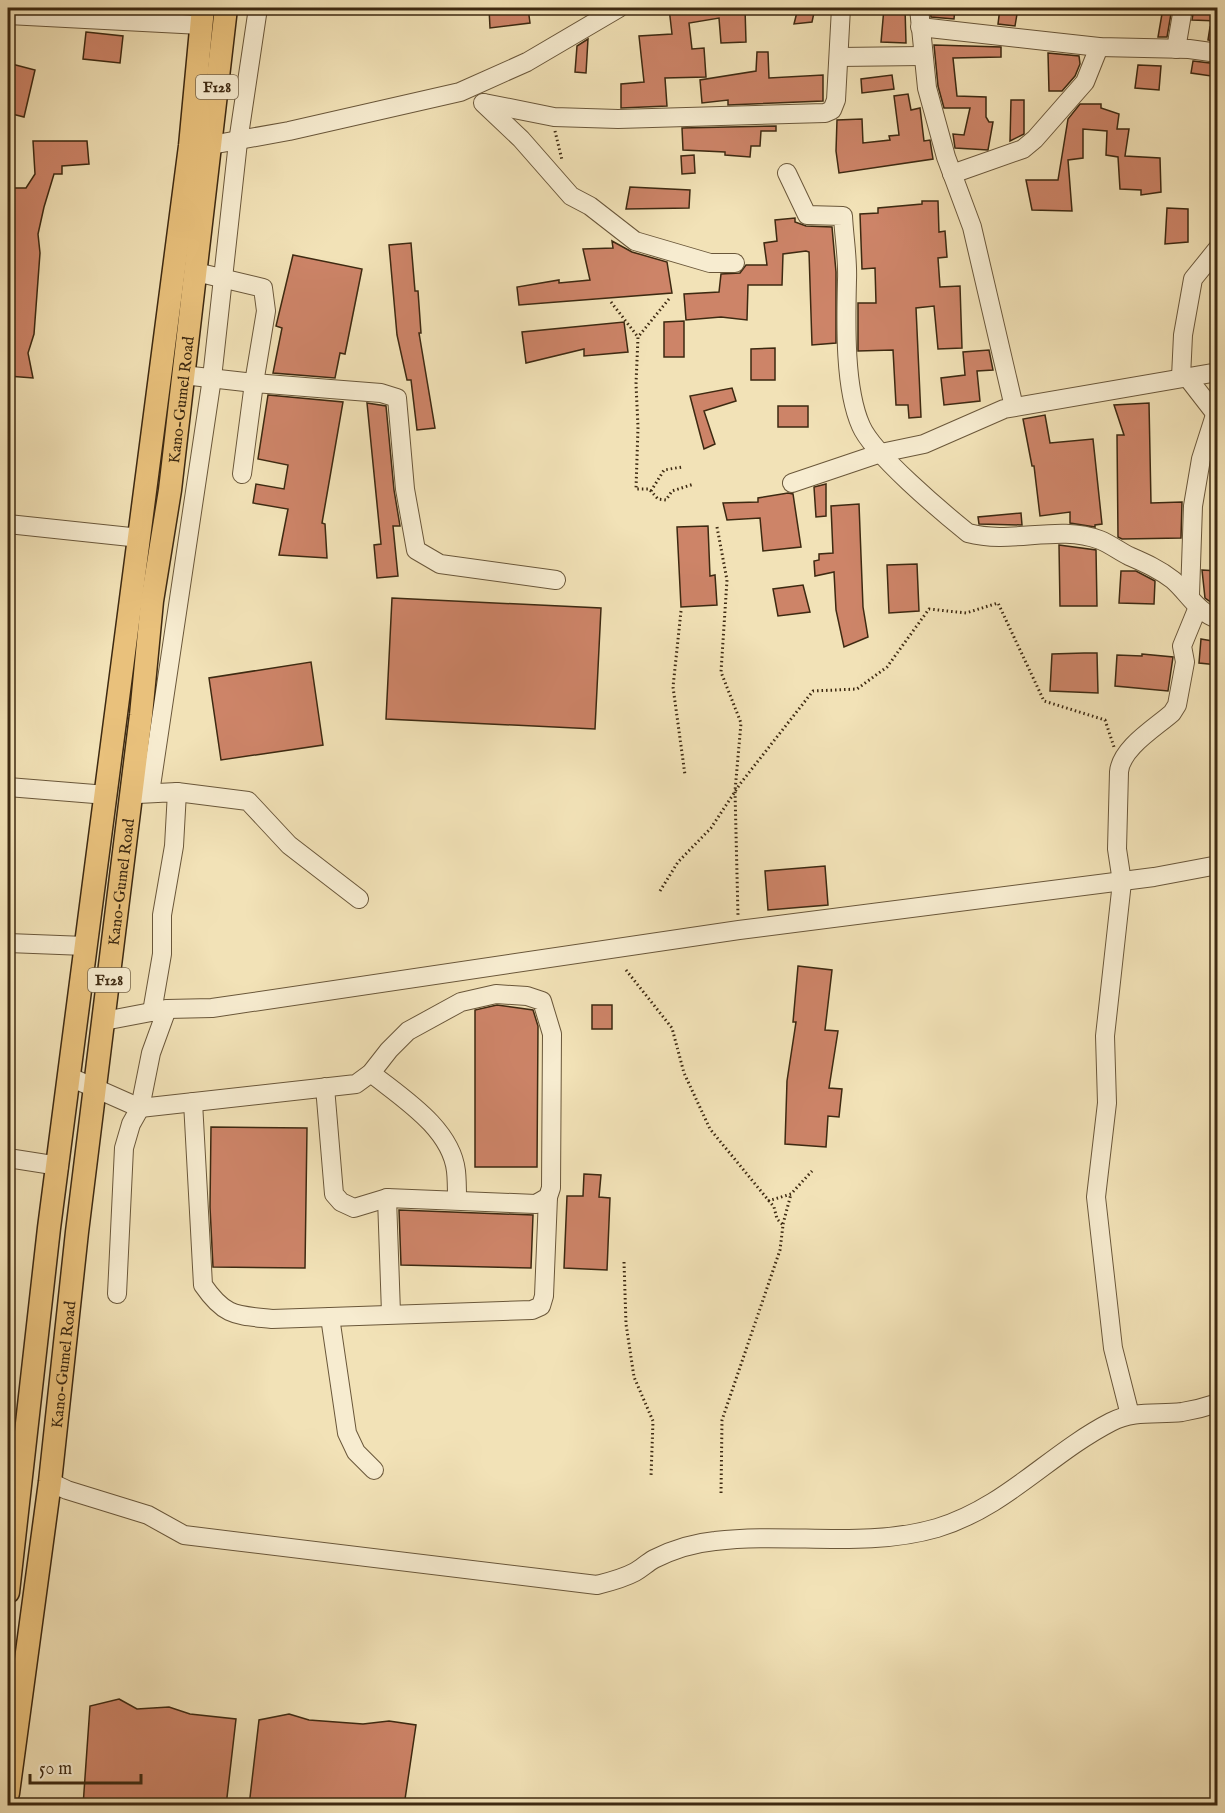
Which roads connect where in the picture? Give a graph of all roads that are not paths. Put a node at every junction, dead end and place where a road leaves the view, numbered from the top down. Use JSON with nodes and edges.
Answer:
{"nodes":[{"id":1,"x":226,"y":8,"type":"edge"},
{"id":2,"x":258,"y":8,"type":"edge"},
{"id":3,"x":619,"y":8,"type":"edge"},
{"id":4,"x":841,"y":8,"type":"edge"},
{"id":5,"x":919,"y":8,"type":"edge"},
{"id":6,"x":1183,"y":8,"type":"edge"},
{"id":7,"x":8,"y":15,"type":"edge"},
{"id":8,"x":202,"y":16,"type":"edge"},
{"id":9,"x":920,"y":27,"type":"junction"},
{"id":10,"x":1100,"y":47,"type":"junction"},
{"id":11,"x":1176,"y":49,"type":"junction"},
{"id":12,"x":1218,"y":53,"type":"edge"},
{"id":13,"x":922,"y":56,"type":"junction"},
{"id":14,"x":839,"y":57,"type":"junction"},
{"id":15,"x":460,"y":92,"type":"junction"},
{"id":16,"x":484,"y":103,"type":"junction"},
{"id":17,"x":238,"y":142,"type":"junction"},
{"id":18,"x":211,"y":145,"type":"junction"},
{"id":19,"x":787,"y":174,"type":"dead end"},
{"id":20,"x":952,"y":174,"type":"junction"},
{"id":21,"x":1218,"y":248,"type":"edge"},
{"id":22,"x":735,"y":263,"type":"dead end"},
{"id":23,"x":196,"y":272,"type":"junction"},
{"id":24,"x":222,"y":278,"type":"junction"},
{"id":25,"x":179,"y":314,"type":"junction"},
{"id":26,"x":1218,"y":372,"type":"edge"},
{"id":27,"x":183,"y":375,"type":"junction"},
{"id":28,"x":1184,"y":377,"type":"junction"},
{"id":29,"x":212,"y":378,"type":"junction"},
{"id":30,"x":254,"y":383,"type":"junction"},
{"id":31,"x":1014,"y":407,"type":"junction"},
{"id":32,"x":1216,"y":416,"type":"edge"},
{"id":33,"x":881,"y":453,"type":"junction"},
{"id":34,"x":242,"y":474,"type":"dead end"},
{"id":35,"x":792,"y":483,"type":"dead end"},
{"id":36,"x":8,"y":524,"type":"edge"},
{"id":37,"x":140,"y":538,"type":"junction"},
{"id":38,"x":556,"y":580,"type":"dead end"},
{"id":39,"x":1194,"y":601,"type":"junction"},
{"id":40,"x":1218,"y":619,"type":"edge"},
{"id":41,"x":8,"y":787,"type":"edge"},
{"id":42,"x":177,"y":792,"type":"junction"},
{"id":43,"x":140,"y":793,"type":"junction"},
{"id":44,"x":107,"y":795,"type":"junction"},
{"id":45,"x":1218,"y":865,"type":"edge"},
{"id":46,"x":1122,"y":882,"type":"junction"},
{"id":47,"x":359,"y":899,"type":"dead end"},
{"id":48,"x":8,"y":943,"type":"edge"},
{"id":49,"x":85,"y":946,"type":"junction"},
{"id":50,"x":160,"y":1011,"type":"junction"},
{"id":51,"x":104,"y":1021,"type":"junction"},
{"id":52,"x":371,"y":1073,"type":"junction"},
{"id":53,"x":70,"y":1077,"type":"junction"},
{"id":54,"x":325,"y":1087,"type":"junction"},
{"id":55,"x":96,"y":1090,"type":"junction"},
{"id":56,"x":193,"y":1102,"type":"junction"},
{"id":57,"x":140,"y":1108,"type":"junction"},
{"id":58,"x":8,"y":1158,"type":"edge"},
{"id":59,"x":59,"y":1166,"type":"junction"},
{"id":60,"x":548,"y":1197,"type":"junction"},
{"id":61,"x":387,"y":1198,"type":"junction"},
{"id":62,"x":457,"y":1200,"type":"junction"},
{"id":63,"x":117,"y":1294,"type":"dead end"},
{"id":64,"x":390,"y":1313,"type":"junction"},
{"id":65,"x":330,"y":1317,"type":"junction"},
{"id":66,"x":1218,"y":1403,"type":"edge"},
{"id":67,"x":1130,"y":1415,"type":"junction"},
{"id":68,"x":374,"y":1470,"type":"dead end"},
{"id":69,"x":15,"y":1477,"type":"edge"},
{"id":70,"x":50,"y":1482,"type":"junction"},
{"id":71,"x":8,"y":1592,"type":"edge"},
{"id":72,"x":8,"y":1793,"type":"edge"}],
"edges":[{"from":1,"to":18,"type":"main road","name":"Kano-Gumel Road","number":"F128"},
{"from":2,"to":17,"type":"street"},
{"from":3,"to":15,"type":"street"},
{"from":4,"to":14,"type":"street"},
{"from":5,"to":9,"type":"street"},
{"from":6,"to":11,"type":"street"},
{"from":7,"to":8,"type":"street"},
{"from":8,"to":25,"type":"main road","name":"Kano-Gumel Road","number":"F128"},
{"from":9,"to":10,"type":"street"},
{"from":9,"to":13,"type":"street"},
{"from":10,"to":11,"type":"street"},
{"from":10,"to":20,"type":"street"},
{"from":11,"to":12,"type":"street"},
{"from":13,"to":14,"type":"street"},
{"from":13,"to":20,"type":"street"},
{"from":14,"to":16,"type":"street"},
{"from":15,"to":16,"type":"street"},
{"from":15,"to":17,"type":"street"},
{"from":16,"to":22,"type":"street"},
{"from":17,"to":18,"type":"street"},
{"from":17,"to":24,"type":"street"},
{"from":18,"to":23,"type":"main road","name":"Kano-Gumel Road","number":"F128"},
{"from":19,"to":33,"type":"street"},
{"from":20,"to":31,"type":"street"},
{"from":21,"to":28,"type":"street"},
{"from":23,"to":24,"type":"street"},
{"from":23,"to":25,"type":"main road","name":"Kano-Gumel Road","number":"F128"},
{"from":24,"to":29,"type":"street"},
{"from":24,"to":30,"type":"street"},
{"from":25,"to":27,"type":"main road","name":"Kano-Gumel Road","number":"F128"},
{"from":25,"to":37,"type":"main road","name":"Kano-Gumel Road","number":"F128"},
{"from":26,"to":28,"type":"street"},
{"from":27,"to":29,"type":"street"},
{"from":27,"to":43,"type":"main road","name":"Kano-Gumel Road","number":"F128"},
{"from":28,"to":31,"type":"street"},
{"from":28,"to":32,"type":"street"},
{"from":29,"to":30,"type":"street"},
{"from":29,"to":43,"type":"street"},
{"from":30,"to":34,"type":"street"},
{"from":30,"to":38,"type":"street"},
{"from":31,"to":33,"type":"street"},
{"from":32,"to":39,"type":"street"},
{"from":33,"to":35,"type":"street"},
{"from":33,"to":39,"type":"street"},
{"from":36,"to":37,"type":"street"},
{"from":37,"to":44,"type":"main road","name":"Kano-Gumel Road","number":"F128"},
{"from":39,"to":40,"type":"street"},
{"from":39,"to":46,"type":"street"},
{"from":41,"to":44,"type":"street"},
{"from":42,"to":43,"type":"street"},
{"from":42,"to":47,"type":"street"},
{"from":42,"to":50,"type":"street"},
{"from":43,"to":51,"type":"main road","name":"Kano-Gumel Road","number":"F128"},
{"from":44,"to":49,"type":"main road","name":"Kano-Gumel Road","number":"F128"},
{"from":45,"to":46,"type":"street"},
{"from":46,"to":50,"type":"street"},
{"from":46,"to":67,"type":"street"},
{"from":48,"to":49,"type":"street"},
{"from":49,"to":53,"type":"main road","name":"Kano-Gumel Road","number":"F128"},
{"from":50,"to":51,"type":"street"},
{"from":50,"to":57,"type":"street"},
{"from":51,"to":55,"type":"main road","name":"Kano-Gumel Road","number":"F128"},
{"from":52,"to":54,"type":"street"},
{"from":52,"to":60,"type":"street"},
{"from":52,"to":62,"type":"street"},
{"from":53,"to":55,"type":"street"},
{"from":53,"to":59,"type":"main road","name":"Kano-Gumel Road","number":"F128"},
{"from":54,"to":56,"type":"street"},
{"from":54,"to":61,"type":"street"},
{"from":55,"to":57,"type":"street"},
{"from":55,"to":70,"type":"main road","name":"Kano-Gumel Road","number":"F128"},
{"from":56,"to":57,"type":"street"},
{"from":56,"to":65,"type":"street"},
{"from":57,"to":63,"type":"street"},
{"from":58,"to":59,"type":"street"},
{"from":59,"to":69,"type":"main road","name":"Kano-Gumel Road","number":"F128"},
{"from":60,"to":62,"type":"street"},
{"from":60,"to":64,"type":"street"},
{"from":61,"to":62,"type":"street"},
{"from":61,"to":64,"type":"street"},
{"from":64,"to":65,"type":"street"},
{"from":65,"to":68,"type":"street"},
{"from":66,"to":67,"type":"street"},
{"from":67,"to":70,"type":"street"},
{"from":69,"to":71,"type":"main road","name":"Kano-Gumel Road","number":"F128"},
{"from":70,"to":72,"type":"main road","name":"Kano-Gumel Road","number":"F128"}]}
